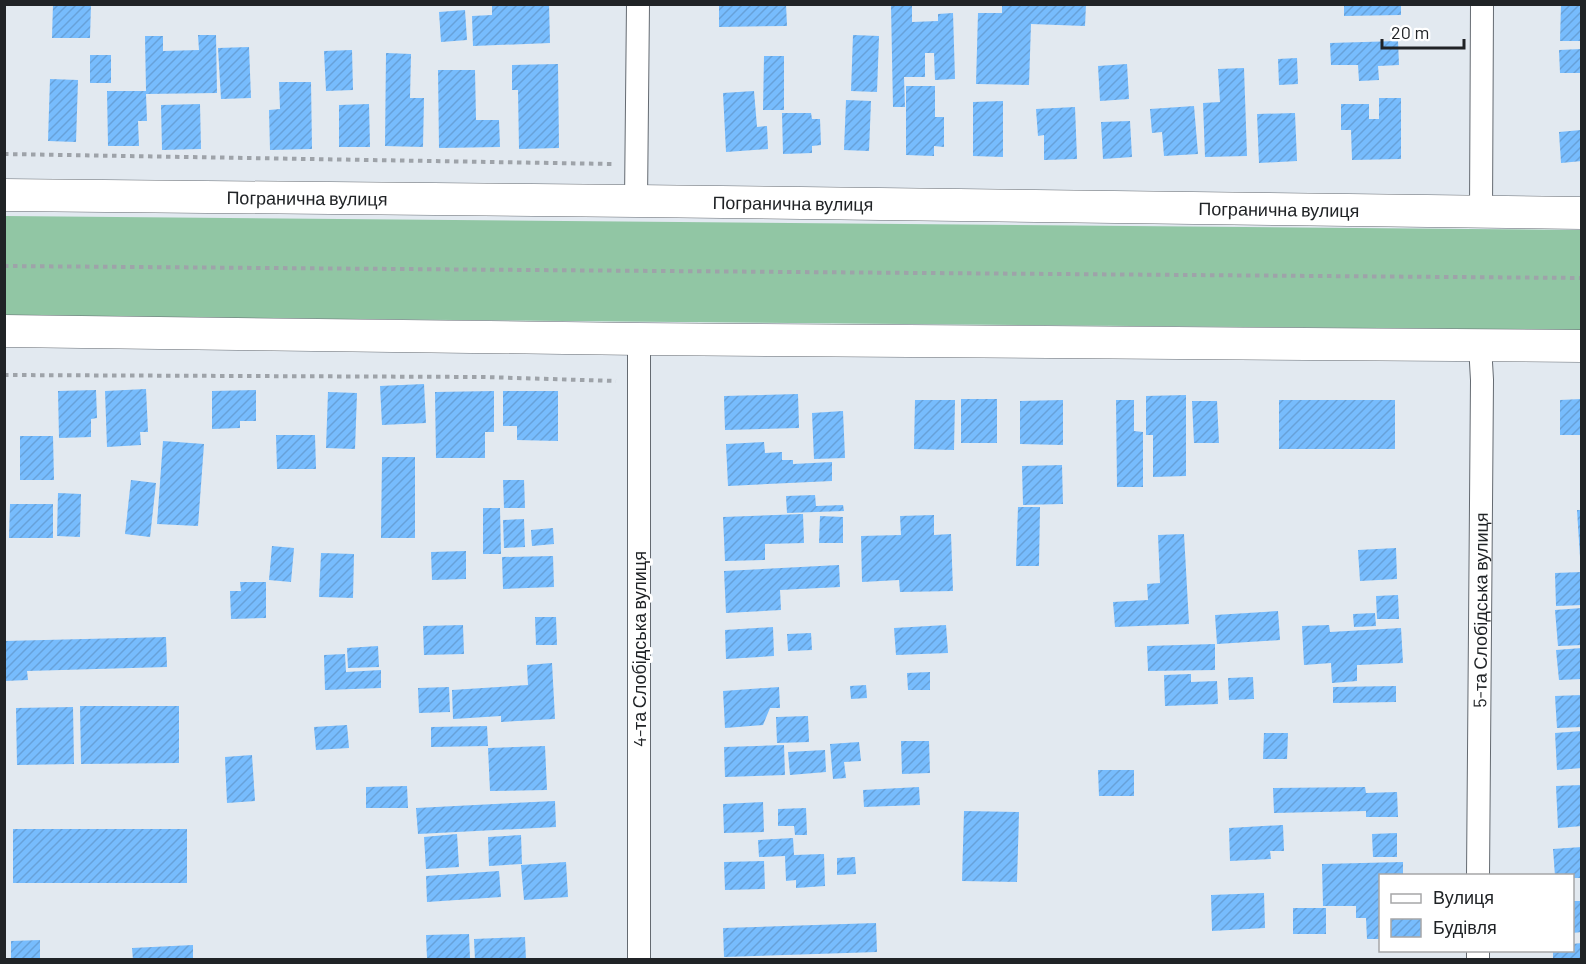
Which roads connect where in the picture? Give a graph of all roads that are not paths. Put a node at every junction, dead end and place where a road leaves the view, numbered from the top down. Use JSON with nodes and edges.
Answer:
{"nodes":[{"id":1,"x":638,"y":4,"type":"edge"},
{"id":2,"x":1482,"y":4,"type":"edge"},
{"id":3,"x":4,"y":195,"type":"edge"},
{"id":4,"x":636,"y":201,"type":"junction"},
{"id":5,"x":1481,"y":212,"type":"junction"},
{"id":6,"x":1581,"y":213,"type":"edge"},
{"id":7,"x":4,"y":331,"type":"edge"},
{"id":8,"x":639,"y":339,"type":"junction"},
{"id":9,"x":1480,"y":345,"type":"junction"},
{"id":10,"x":1581,"y":346,"type":"edge"},
{"id":11,"x":1478,"y":874,"type":"edge"},
{"id":12,"x":639,"y":960,"type":"edge"}],
"edges":[{"from":1,"to":4,"type":"street"},
{"from":2,"to":5,"type":"street"},
{"from":3,"to":4,"type":"main road","name":"Погранична вулиця"},
{"from":4,"to":5,"type":"main road","name":"Погранична вулиця"},
{"from":5,"to":6,"type":"main road","name":"Погранична вулиця"},
{"from":7,"to":8,"type":"main road"},
{"from":8,"to":9,"type":"main road"},
{"from":8,"to":12,"type":"street","name":"4-та Слобідська вулиця"},
{"from":9,"to":10,"type":"main road"},
{"from":9,"to":11,"type":"street","name":"5-та Слобідська вулиця"}]}
